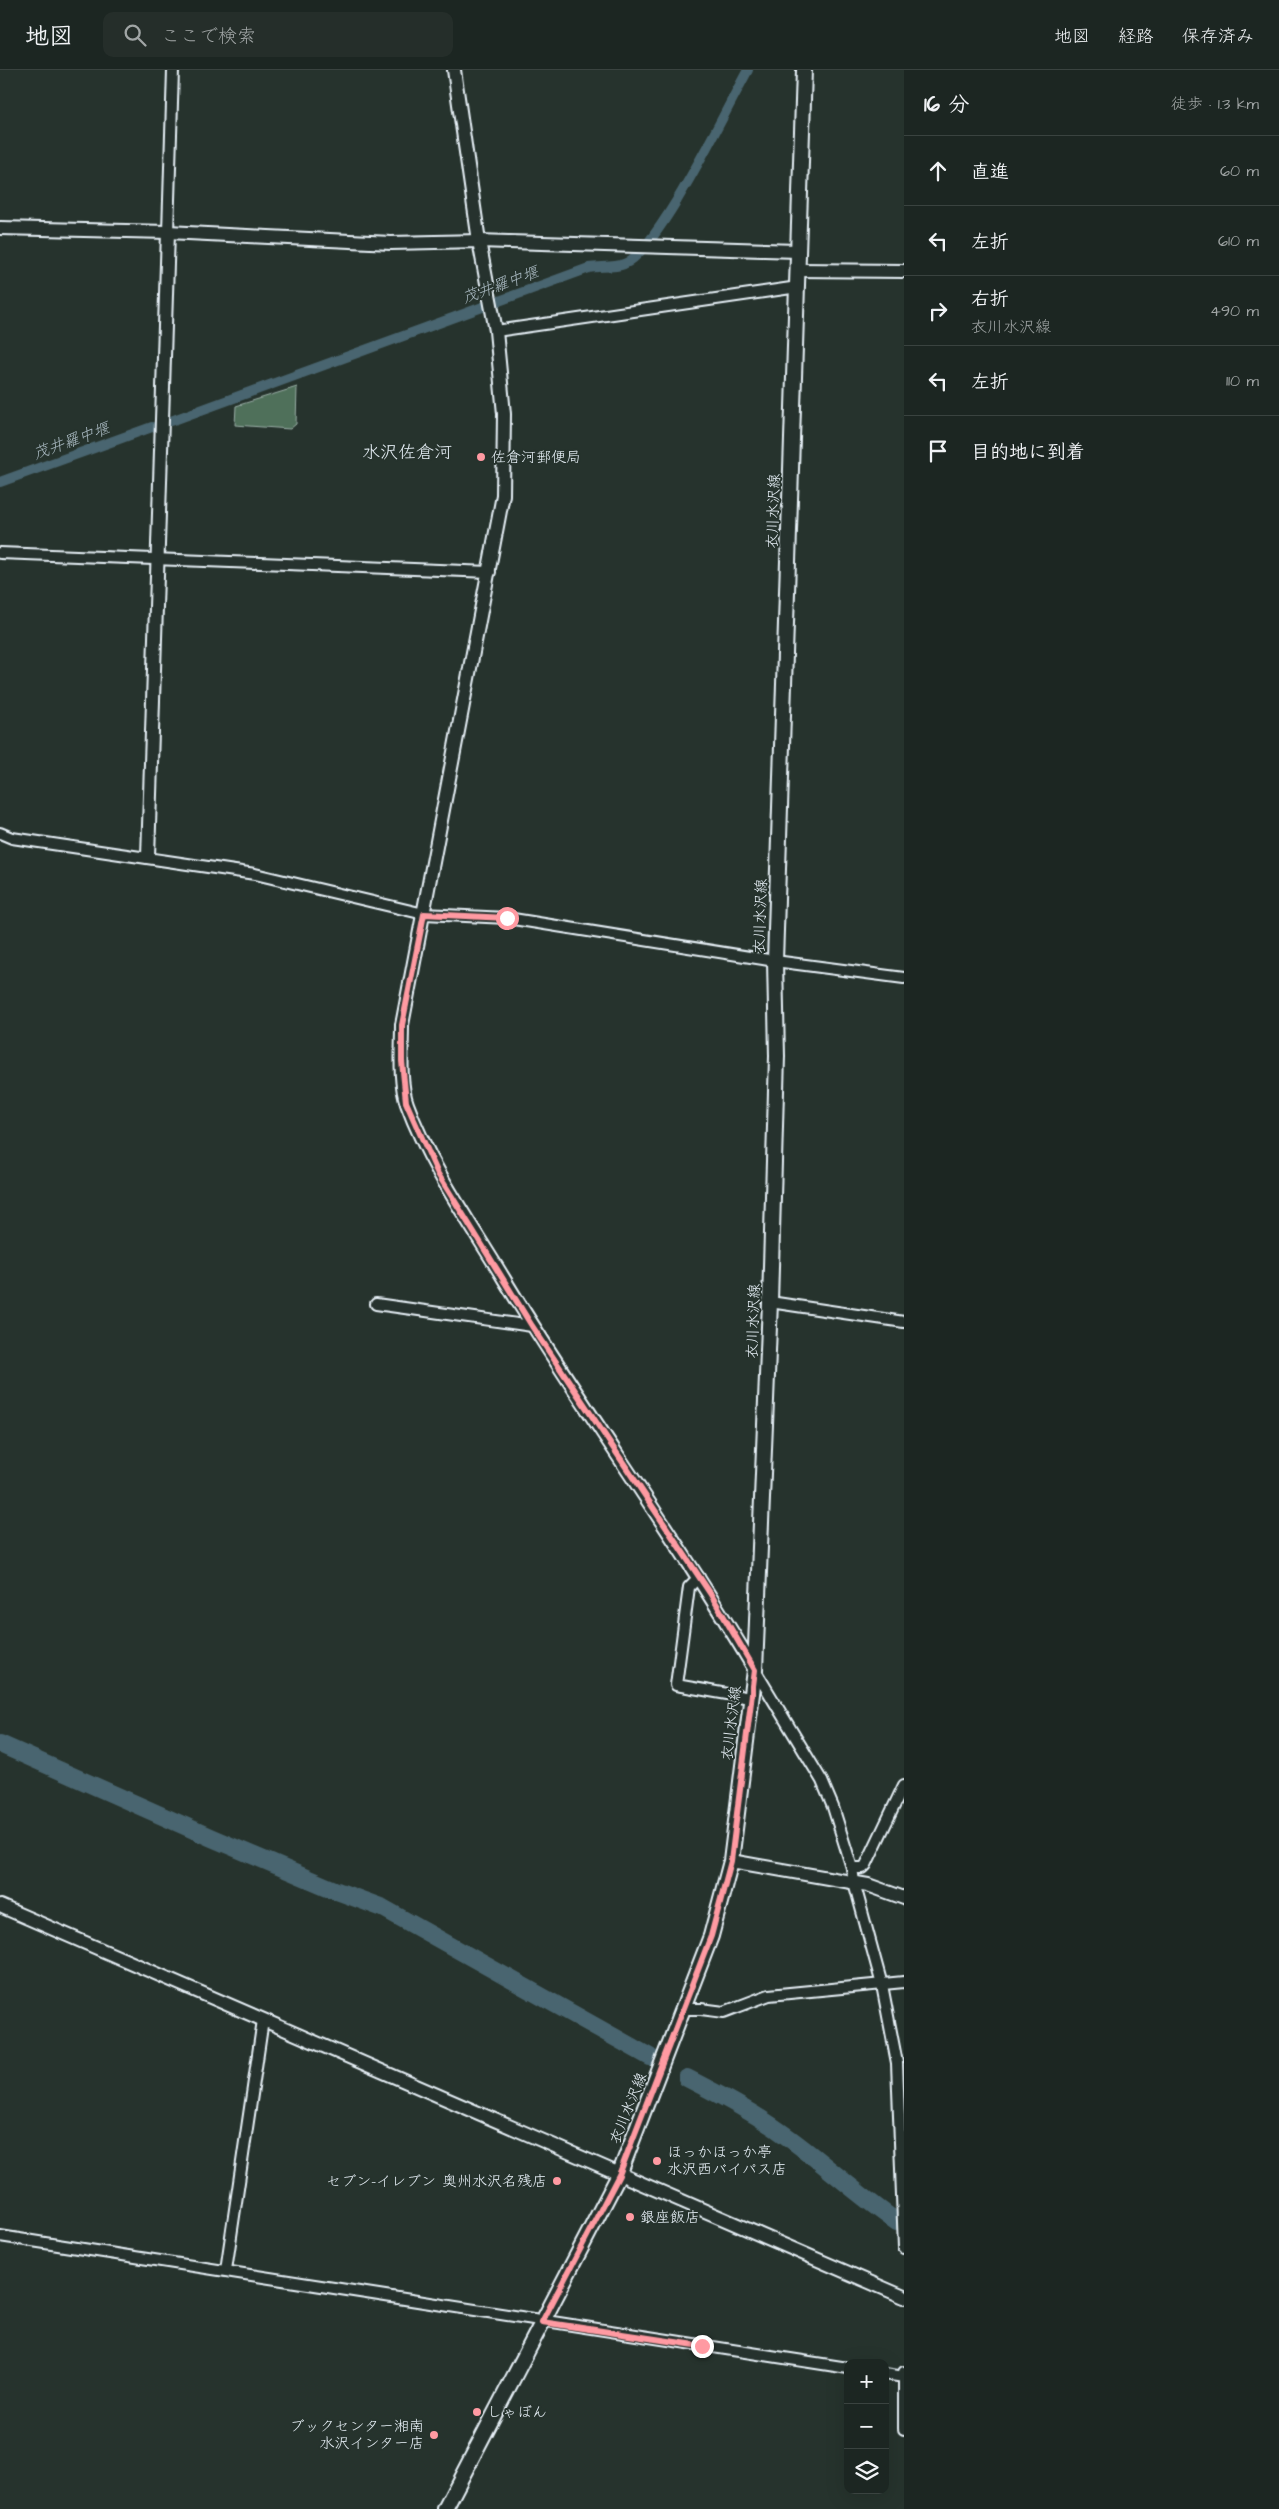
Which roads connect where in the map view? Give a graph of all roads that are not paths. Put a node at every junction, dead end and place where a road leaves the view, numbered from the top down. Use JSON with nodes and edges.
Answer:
{"nodes":[{"id":1,"x":173,"y":70,"type":"edge"},
{"id":2,"x":454,"y":70,"type":"edge"},
{"id":3,"x":804,"y":70,"type":"edge"},
{"id":4,"x":0,"y":228,"type":"edge"},
{"id":5,"x":168,"y":232,"type":"junction"},
{"id":6,"x":479,"y":241,"type":"junction"},
{"id":7,"x":798,"y":251,"type":"junction"},
{"id":8,"x":798,"y":270,"type":"junction"},
{"id":9,"x":904,"y":272,"type":"edge"},
{"id":10,"x":798,"y":287,"type":"junction"},
{"id":11,"x":496,"y":331,"type":"junction"},
{"id":12,"x":0,"y":553,"type":"edge"},
{"id":13,"x":158,"y":558,"type":"junction"},
{"id":14,"x":490,"y":572,"type":"junction"},
{"id":15,"x":0,"y":832,"type":"edge"},
{"id":16,"x":148,"y":857,"type":"junction"},
{"id":17,"x":424,"y":914,"type":"junction"},
{"id":18,"x":775,"y":961,"type":"junction"},
{"id":19,"x":904,"y":978,"type":"edge"},
{"id":20,"x":770,"y":1302,"type":"junction"},
{"id":21,"x":376,"y":1304,"type":"dead end"},
{"id":22,"x":904,"y":1322,"type":"edge"},
{"id":23,"x":532,"y":1326,"type":"junction"},
{"id":24,"x":700,"y":1577,"type":"junction"},
{"id":25,"x":755,"y":1670,"type":"junction"},
{"id":26,"x":750,"y":1698,"type":"junction"},
{"id":27,"x":904,"y":1785,"type":"edge"},
{"id":28,"x":731,"y":1861,"type":"junction"},
{"id":29,"x":852,"y":1868,"type":"junction"},
{"id":30,"x":854,"y":1882,"type":"junction"},
{"id":31,"x":904,"y":1898,"type":"edge"},
{"id":32,"x":0,"y":1906,"type":"edge"},
{"id":33,"x":904,"y":1982,"type":"edge"},
{"id":34,"x":882,"y":1985,"type":"junction"},
{"id":35,"x":684,"y":2009,"type":"junction"},
{"id":36,"x":263,"y":2020,"type":"junction"},
{"id":37,"x":619,"y":2175,"type":"junction"},
{"id":38,"x":0,"y":2236,"type":"edge"},
{"id":39,"x":904,"y":2248,"type":"edge"},
{"id":40,"x":226,"y":2270,"type":"junction"},
{"id":41,"x":904,"y":2297,"type":"edge"},
{"id":42,"x":542,"y":2322,"type":"junction"},
{"id":43,"x":844,"y":2367,"type":"edge"},
{"id":44,"x":904,"y":2372,"type":"edge"},
{"id":45,"x":889,"y":2375,"type":"edge"},
{"id":46,"x":904,"y":2377,"type":"edge"},
{"id":47,"x":904,"y":2429,"type":"edge"},
{"id":48,"x":445,"y":2509,"type":"edge"}],
"edges":[{"from":1,"to":5,"type":"street"},
{"from":2,"to":6,"type":"street"},
{"from":3,"to":7,"type":"main road","name":"衣川水沢線"},
{"from":4,"to":5,"type":"street"},
{"from":5,"to":6,"type":"street"},
{"from":5,"to":13,"type":"street"},
{"from":6,"to":7,"type":"street"},
{"from":6,"to":11,"type":"street"},
{"from":7,"to":8,"type":"main road","name":"衣川水沢線"},
{"from":8,"to":9,"type":"street"},
{"from":8,"to":10,"type":"main road","name":"衣川水沢線"},
{"from":10,"to":11,"type":"street"},
{"from":10,"to":18,"type":"main road","name":"衣川水沢線"},
{"from":11,"to":14,"type":"street"},
{"from":12,"to":13,"type":"street"},
{"from":13,"to":14,"type":"street"},
{"from":13,"to":16,"type":"street"},
{"from":14,"to":17,"type":"street"},
{"from":15,"to":16,"type":"street"},
{"from":16,"to":17,"type":"street"},
{"from":17,"to":18,"type":"street"},
{"from":17,"to":23,"type":"street"},
{"from":18,"to":19,"type":"street"},
{"from":18,"to":20,"type":"main road","name":"衣川水沢線"},
{"from":20,"to":22,"type":"street"},
{"from":20,"to":25,"type":"main road","name":"衣川水沢線"},
{"from":21,"to":23,"type":"street"},
{"from":23,"to":24,"type":"street"},
{"from":24,"to":25,"type":"street"},
{"from":24,"to":26,"type":"street"},
{"from":25,"to":26,"type":"main road","name":"衣川水沢線"},
{"from":25,"to":29,"type":"street"},
{"from":26,"to":28,"type":"main road","name":"衣川水沢線"},
{"from":27,"to":29,"type":"street"},
{"from":28,"to":30,"type":"street"},
{"from":28,"to":35,"type":"main road","name":"衣川水沢線"},
{"from":29,"to":30,"type":"street"},
{"from":30,"to":31,"type":"street"},
{"from":30,"to":34,"type":"street"},
{"from":32,"to":36,"type":"street"},
{"from":33,"to":34,"type":"street"},
{"from":34,"to":35,"type":"street"},
{"from":34,"to":39,"type":"street"},
{"from":35,"to":37,"type":"main road","name":"衣川水沢線"},
{"from":36,"to":37,"type":"street"},
{"from":36,"to":40,"type":"street"},
{"from":37,"to":41,"type":"street"},
{"from":37,"to":42,"type":"main road","name":"衣川水沢線"},
{"from":38,"to":40,"type":"street"},
{"from":40,"to":42,"type":"street"},
{"from":42,"to":43,"type":"street"},
{"from":42,"to":48,"type":"main road","name":"衣川水沢線"},
{"from":44,"to":46,"type":"street"},
{"from":45,"to":46,"type":"street"},
{"from":46,"to":47,"type":"street"}]}
